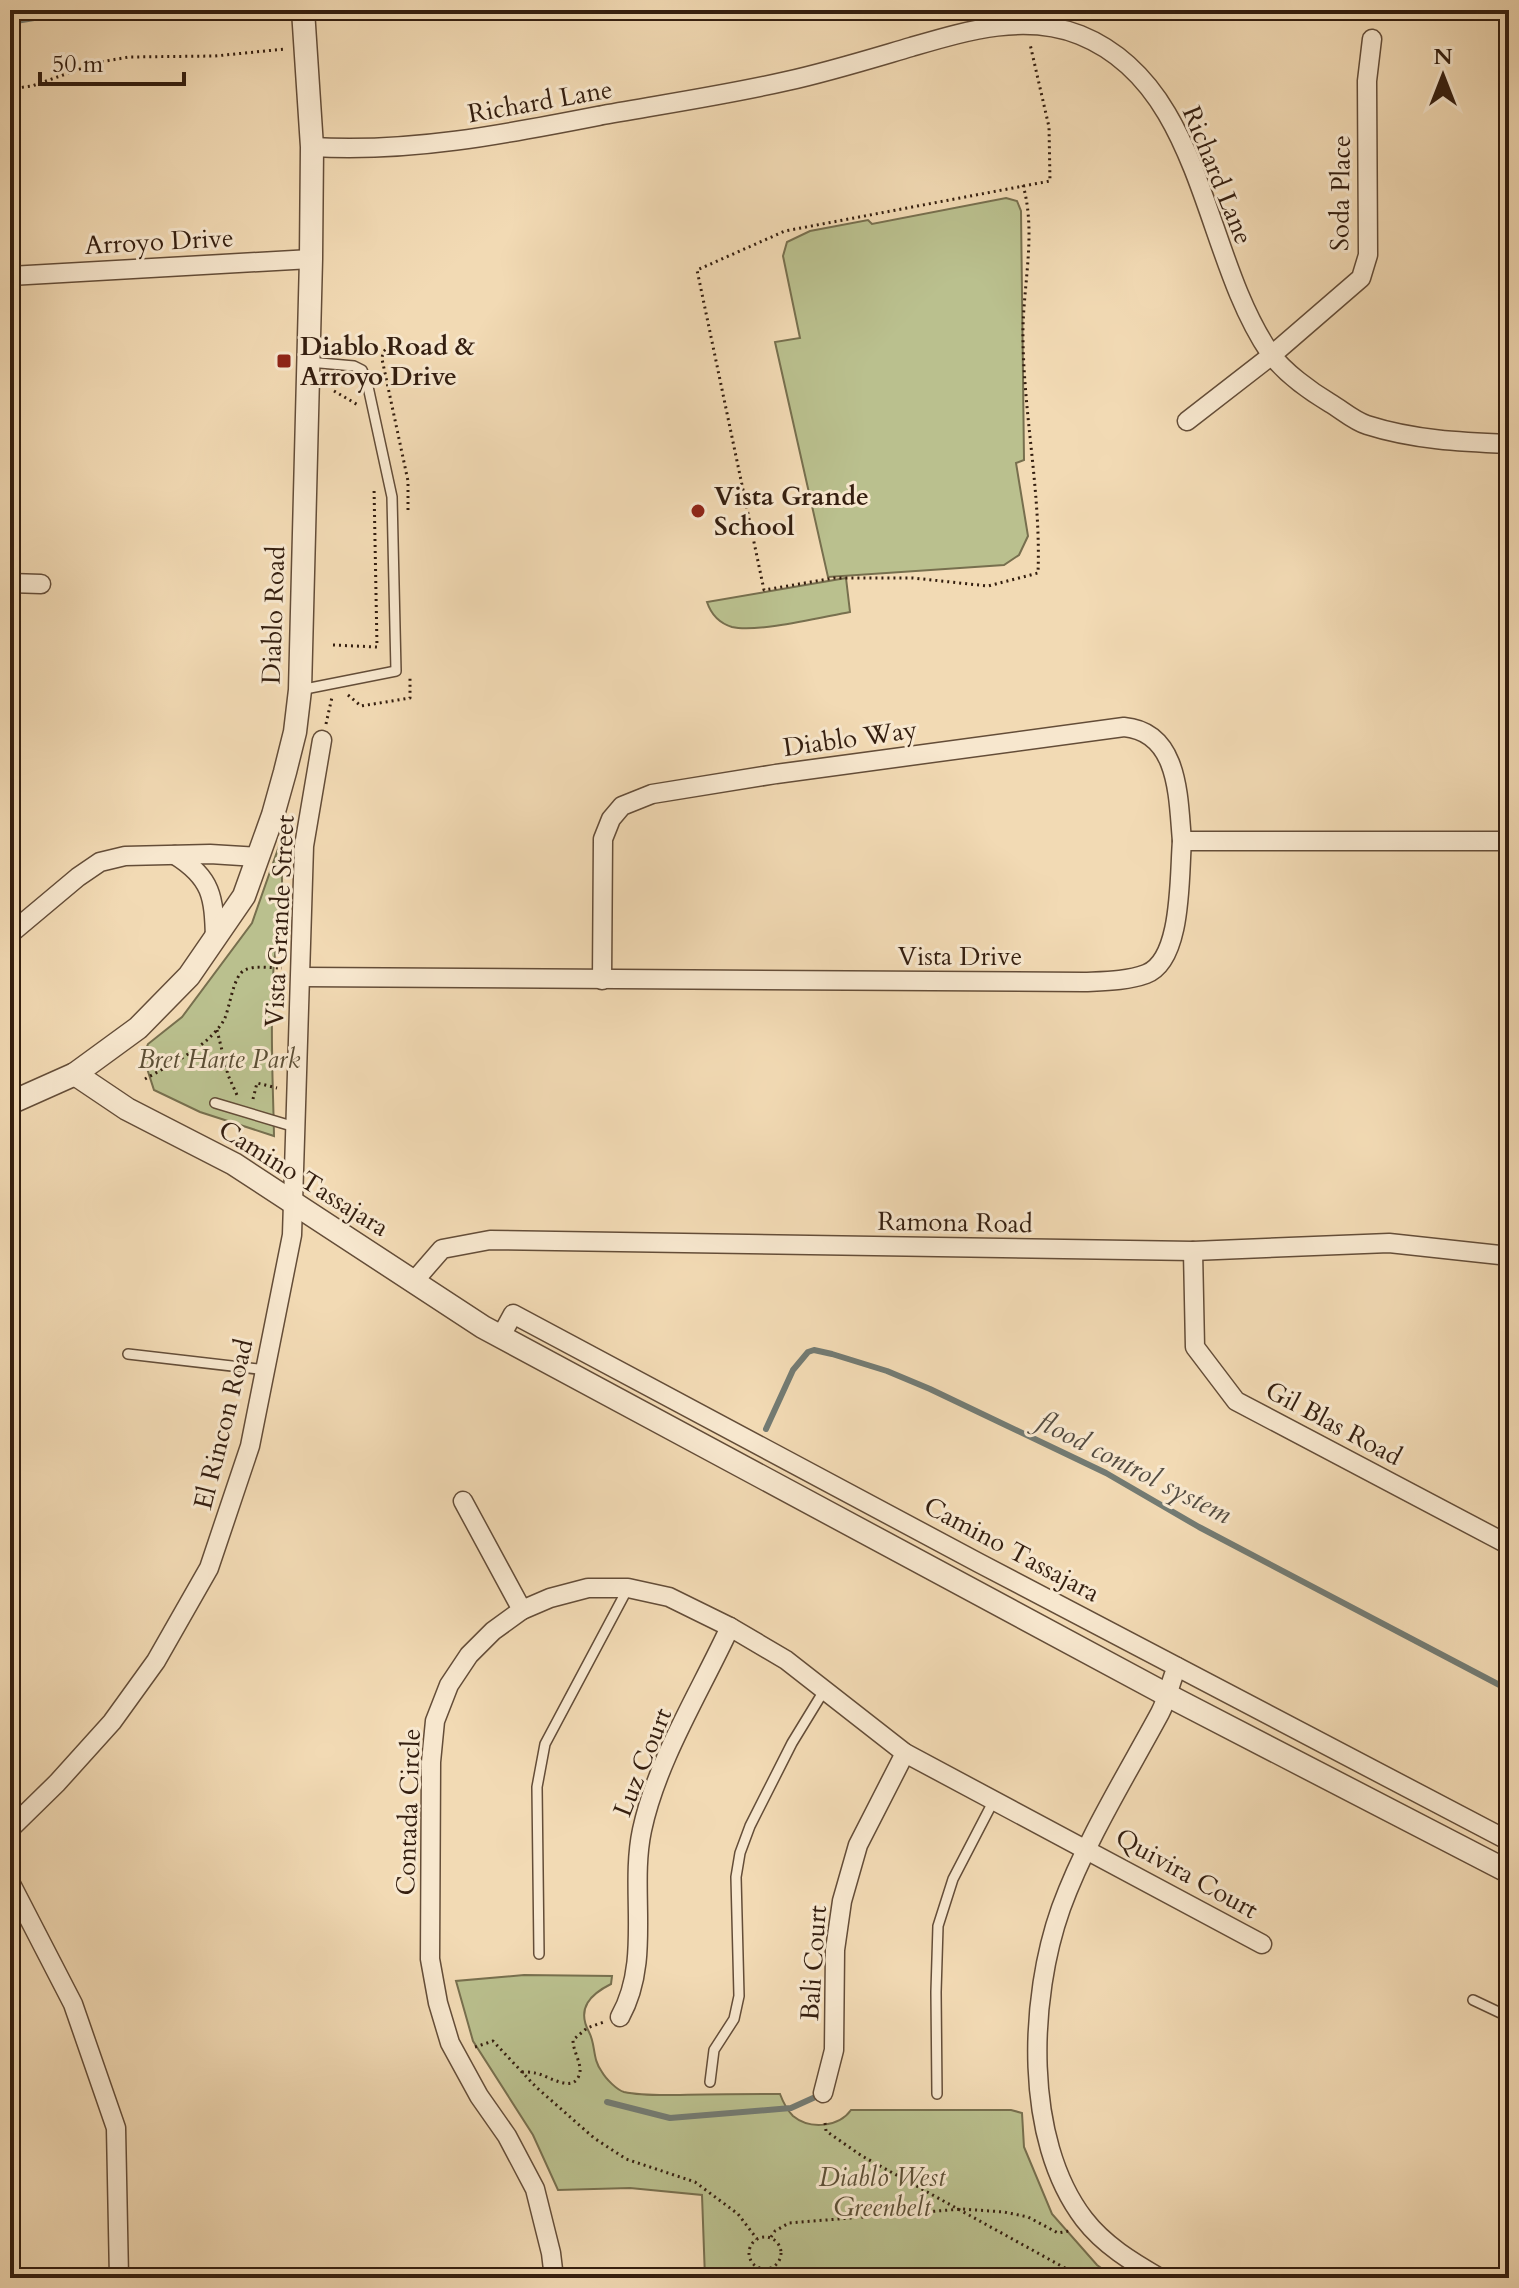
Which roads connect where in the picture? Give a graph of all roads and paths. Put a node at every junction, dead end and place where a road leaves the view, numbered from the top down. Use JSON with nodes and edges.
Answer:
{"nodes":[{"id":1,"x":303,"y":10,"type":"edge"},
{"id":2,"x":1027,"y":24,"type":"junction"},
{"id":3,"x":1372,"y":39,"type":"dead end"},
{"id":4,"x":304,"y":41,"type":"junction"},
{"id":5,"x":10,"y":89,"type":"edge"},
{"id":6,"x":312,"y":147,"type":"junction"},
{"id":7,"x":1023,"y":185,"type":"junction"},
{"id":8,"x":311,"y":259,"type":"junction"},
{"id":9,"x":10,"y":276,"type":"edge"},
{"id":10,"x":1272,"y":355,"type":"junction"},
{"id":11,"x":309,"y":362,"type":"junction"},
{"id":12,"x":334,"y":391,"type":"dead end"},
{"id":13,"x":361,"y":418,"type":"dead end"},
{"id":14,"x":1187,"y":421,"type":"dead end"},
{"id":15,"x":1509,"y":444,"type":"edge"},
{"id":16,"x":374,"y":487,"type":"dead end"},
{"id":17,"x":10,"y":583,"type":"edge"},
{"id":18,"x":41,"y":584,"type":"dead end"},
{"id":19,"x":333,"y":645,"type":"dead end"},
{"id":20,"x":333,"y":683,"type":"junction"},
{"id":21,"x":300,"y":690,"type":"junction"},
{"id":22,"x":322,"y":740,"type":"joint"},
{"id":23,"x":1182,"y":841,"type":"junction"},
{"id":24,"x":1509,"y":841,"type":"edge"},
{"id":25,"x":175,"y":855,"type":"junction"},
{"id":26,"x":258,"y":857,"type":"junction"},
{"id":27,"x":10,"y":934,"type":"edge"},
{"id":28,"x":215,"y":939,"type":"junction"},
{"id":29,"x":302,"y":972,"type":"junction"},
{"id":30,"x":602,"y":980,"type":"junction"},
{"id":31,"x":217,"y":1029,"type":"junction"},
{"id":32,"x":75,"y":1074,"type":"junction"},
{"id":33,"x":145,"y":1079,"type":"dead end"},
{"id":34,"x":297,"y":1091,"type":"junction"},
{"id":35,"x":10,"y":1103,"type":"edge"},
{"id":36,"x":215,"y":1103,"type":"dead end"},
{"id":37,"x":243,"y":1105,"type":"dead end"},
{"id":38,"x":252,"y":1106,"type":"dead end"},
{"id":39,"x":295,"y":1127,"type":"junction"},
{"id":40,"x":292,"y":1201,"type":"junction"},
{"id":41,"x":1193,"y":1251,"type":"junction"},
{"id":42,"x":1509,"y":1256,"type":"edge"},
{"id":43,"x":415,"y":1280,"type":"junction"},
{"id":44,"x":501,"y":1336,"type":"junction"},
{"id":45,"x":128,"y":1354,"type":"dead end"},
{"id":46,"x":266,"y":1370,"type":"junction"},
{"id":47,"x":463,"y":1501,"type":"dead end"},
{"id":48,"x":1509,"y":1545,"type":"edge"},
{"id":49,"x":628,"y":1588,"type":"junction"},
{"id":50,"x":522,"y":1610,"type":"junction"},
{"id":51,"x":730,"y":1627,"type":"junction"},
{"id":52,"x":1177,"y":1667,"type":"junction"},
{"id":53,"x":825,"y":1689,"type":"junction"},
{"id":54,"x":1169,"y":1696,"type":"junction"},
{"id":55,"x":905,"y":1753,"type":"junction"},
{"id":56,"x":994,"y":1800,"type":"junction"},
{"id":57,"x":10,"y":1829,"type":"edge"},
{"id":58,"x":1509,"y":1841,"type":"edge"},
{"id":59,"x":1087,"y":1848,"type":"junction"},
{"id":60,"x":1509,"y":1872,"type":"edge"},
{"id":61,"x":10,"y":1882,"type":"edge"},
{"id":62,"x":1262,"y":1944,"type":"dead end"},
{"id":63,"x":539,"y":1954,"type":"dead end"},
{"id":64,"x":1473,"y":2000,"type":"dead end"},
{"id":65,"x":620,"y":2017,"type":"joint"},
{"id":66,"x":1509,"y":2017,"type":"edge"},
{"id":67,"x":472,"y":2048,"type":"dead end"},
{"id":68,"x":522,"y":2072,"type":"junction"},
{"id":69,"x":710,"y":2082,"type":"dead end"},
{"id":70,"x":823,"y":2093,"type":"dead end"},
{"id":71,"x":937,"y":2094,"type":"dead end"},
{"id":72,"x":825,"y":2123,"type":"dead end"},
{"id":73,"x":962,"y":2209,"type":"junction"},
{"id":74,"x":1069,"y":2231,"type":"dead end"},
{"id":75,"x":771,"y":2237,"type":"junction"},
{"id":76,"x":757,"y":2239,"type":"junction"},
{"id":77,"x":119,"y":2278,"type":"edge"},
{"id":78,"x":554,"y":2278,"type":"edge"},
{"id":79,"x":1083,"y":2278,"type":"edge"},
{"id":80,"x":1160,"y":2278,"type":"edge"}],
"edges":[{"from":1,"to":4,"type":"street","name":"Diablo Road"},
{"from":2,"to":6,"type":"street","name":"Richard Lane"},
{"from":2,"to":7,"type":"path"},
{"from":2,"to":10,"type":"street","name":"Richard Lane"},
{"from":3,"to":10,"type":"street","name":"Soda Place"},
{"from":4,"to":5,"type":"path"},
{"from":4,"to":6,"type":"street","name":"Diablo Road"},
{"from":6,"to":8,"type":"street","name":"Diablo Road"},
{"from":7,"to":7,"type":"path"},
{"from":8,"to":9,"type":"street","name":"Arroyo Drive"},
{"from":8,"to":11,"type":"street","name":"Diablo Road"},
{"from":10,"to":14,"type":"street","name":"Soda Place"},
{"from":10,"to":15,"type":"street","name":"Richard Lane"},
{"from":11,"to":20,"type":"lane"},
{"from":11,"to":21,"type":"street","name":"Diablo Road"},
{"from":12,"to":13,"type":"path"},
{"from":16,"to":19,"type":"path"},
{"from":17,"to":18,"type":"street"},
{"from":20,"to":21,"type":"lane"},
{"from":20,"to":22,"type":"path"},
{"from":21,"to":26,"type":"street","name":"Diablo Road"},
{"from":22,"to":29,"type":"street","name":"Vista Grande Street"},
{"from":23,"to":24,"type":"street"},
{"from":23,"to":30,"type":"street","name":"Vista Drive"},
{"from":23,"to":30,"type":"street","name":"Diablo Way"},
{"from":25,"to":26,"type":"street"},
{"from":25,"to":27,"type":"street"},
{"from":25,"to":28,"type":"street"},
{"from":26,"to":28,"type":"street","name":"Diablo Road"},
{"from":28,"to":32,"type":"street","name":"Diablo Road"},
{"from":29,"to":30,"type":"street","name":"Vista Drive"},
{"from":29,"to":31,"type":"path"},
{"from":29,"to":34,"type":"street","name":"Vista Grande Street"},
{"from":31,"to":33,"type":"path"},
{"from":31,"to":37,"type":"path"},
{"from":32,"to":35,"type":"street","name":"Diablo Road"},
{"from":32,"to":40,"type":"street","name":"Camino Tassajara"},
{"from":34,"to":38,"type":"path"},
{"from":34,"to":39,"type":"street","name":"Vista Grande Street"},
{"from":36,"to":39,"type":"lane"},
{"from":39,"to":40,"type":"street","name":"Vista Grande Street"},
{"from":40,"to":43,"type":"street","name":"Camino Tassajara"},
{"from":40,"to":46,"type":"street","name":"El Rincon Road"},
{"from":41,"to":42,"type":"street","name":"Ramona Road"},
{"from":41,"to":43,"type":"street","name":"Ramona Road"},
{"from":41,"to":48,"type":"street","name":"Gil Blas Road"},
{"from":43,"to":44,"type":"street","name":"Camino Tassajara"},
{"from":44,"to":52,"type":"street","name":"Camino Tassajara"},
{"from":44,"to":54,"type":"street","name":"Camino Tassajara"},
{"from":45,"to":46,"type":"lane"},
{"from":46,"to":57,"type":"street","name":"El Rincon Road"},
{"from":47,"to":50,"type":"street"},
{"from":49,"to":50,"type":"street","name":"Contada Circle"},
{"from":49,"to":51,"type":"street","name":"Contada Circle"},
{"from":49,"to":63,"type":"lane"},
{"from":50,"to":78,"type":"street","name":"Contada Circle"},
{"from":51,"to":53,"type":"street","name":"Contada Circle"},
{"from":51,"to":65,"type":"street","name":"Luz Court"},
{"from":52,"to":54,"type":"street"},
{"from":52,"to":58,"type":"street","name":"Camino Tassajara"},
{"from":53,"to":55,"type":"street","name":"Contada Circle"},
{"from":53,"to":69,"type":"lane"},
{"from":54,"to":59,"type":"street"},
{"from":54,"to":60,"type":"street","name":"Camino Tassajara"},
{"from":55,"to":56,"type":"street","name":"Contada Circle"},
{"from":55,"to":70,"type":"street","name":"Bali Court"},
{"from":56,"to":59,"type":"street","name":"Contada Circle"},
{"from":56,"to":71,"type":"lane"},
{"from":59,"to":62,"type":"street","name":"Quivira Court"},
{"from":59,"to":80,"type":"street"},
{"from":61,"to":77,"type":"street"},
{"from":64,"to":66,"type":"lane"},
{"from":65,"to":68,"type":"path"},
{"from":67,"to":68,"type":"path"},
{"from":68,"to":76,"type":"path"},
{"from":72,"to":73,"type":"path"},
{"from":73,"to":74,"type":"path"},
{"from":73,"to":75,"type":"path"},
{"from":73,"to":79,"type":"path"},
{"from":75,"to":76,"type":"path"},
{"from":75,"to":76,"type":"path"}]}
